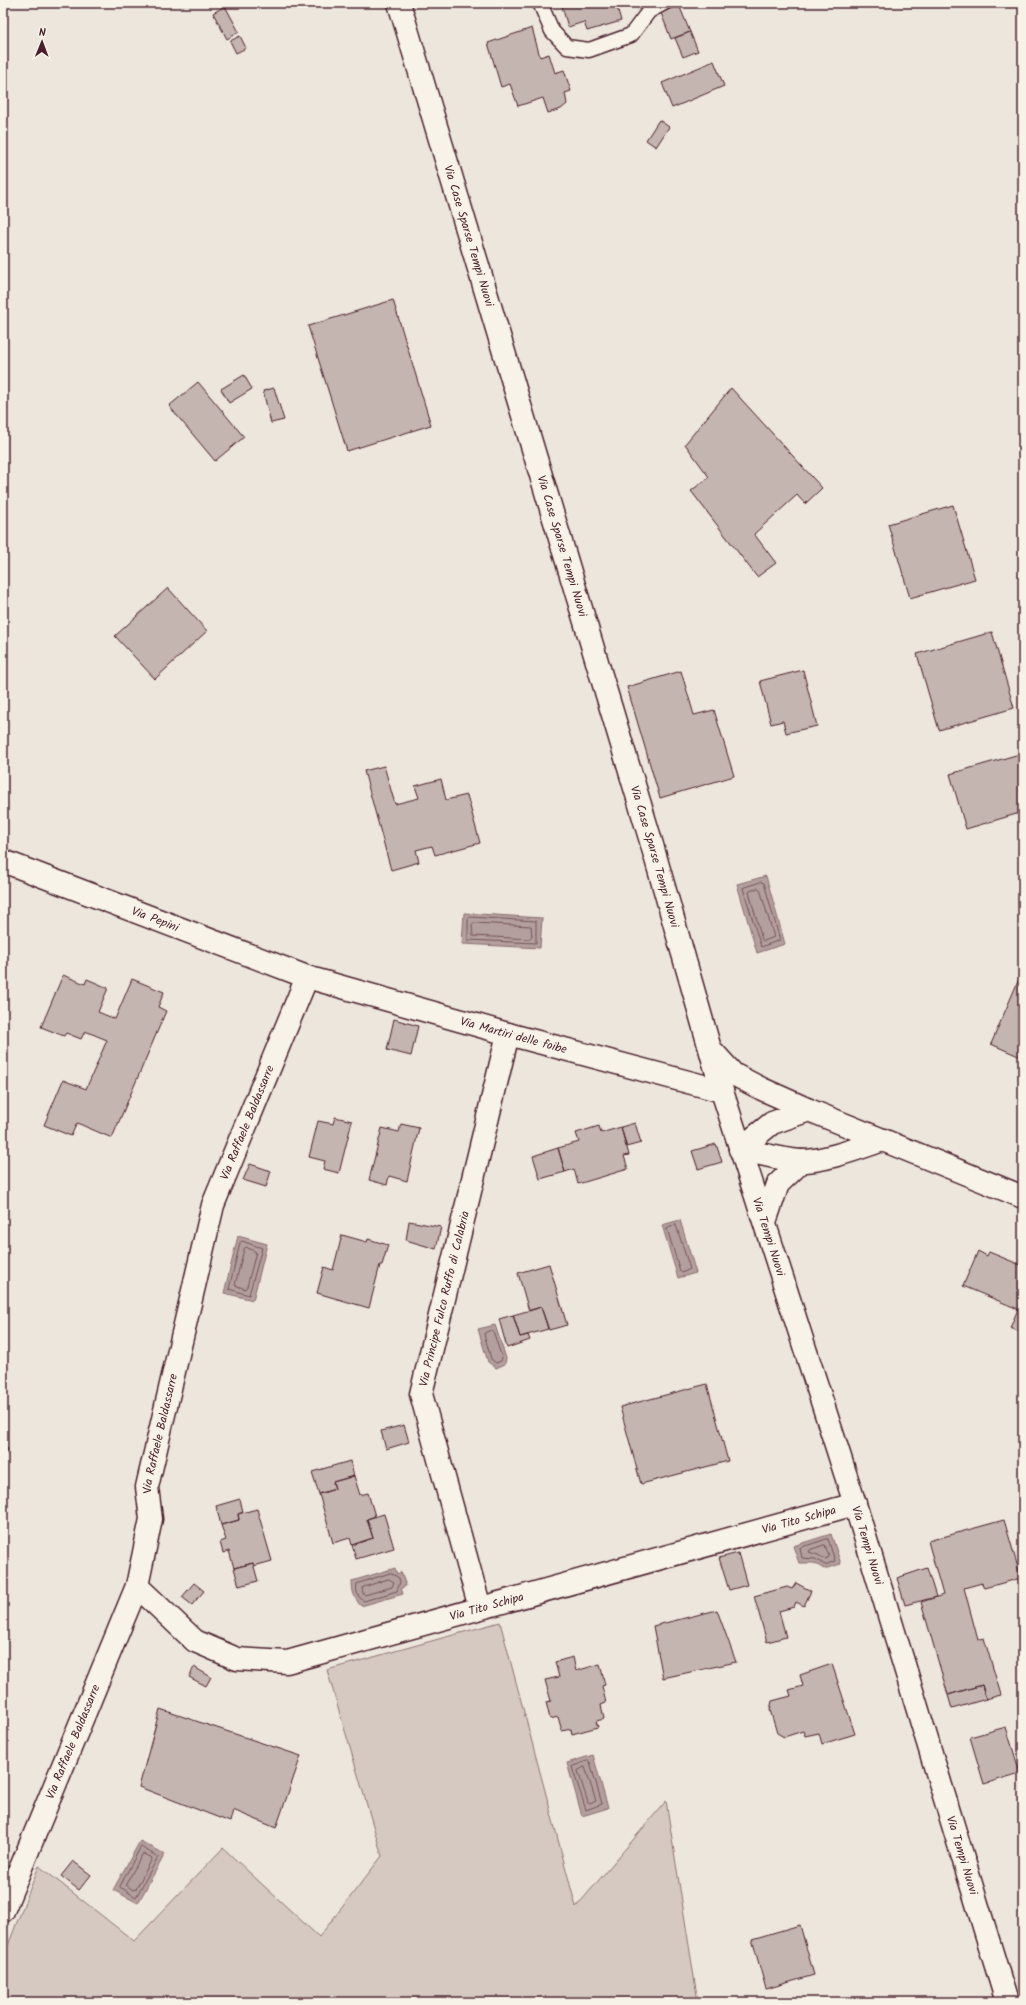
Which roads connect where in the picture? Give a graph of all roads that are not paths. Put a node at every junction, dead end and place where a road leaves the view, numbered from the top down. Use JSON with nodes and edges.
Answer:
{"nodes":[{"id":1,"x":399,"y":3,"type":"edge"},
{"id":2,"x":540,"y":3,"type":"edge"},
{"id":3,"x":664,"y":3,"type":"edge"},
{"id":4,"x":3,"y":861,"type":"edge"},
{"id":5,"x":307,"y":977,"type":"junction"},
{"id":6,"x":508,"y":1034,"type":"junction"},
{"id":7,"x":711,"y":1050,"type":"junction"},
{"id":8,"x":722,"y":1090,"type":"junction"},
{"id":9,"x":809,"y":1110,"type":"junction"},
{"id":10,"x":883,"y":1140,"type":"junction"},
{"id":11,"x":740,"y":1148,"type":"junction"},
{"id":12,"x":802,"y":1161,"type":"junction"},
{"id":13,"x":1023,"y":1196,"type":"edge"},
{"id":14,"x":765,"y":1222,"type":"junction"},
{"id":15,"x":855,"y":1504,"type":"junction"},
{"id":16,"x":136,"y":1586,"type":"junction"},
{"id":17,"x":480,"y":1608,"type":"junction"},
{"id":18,"x":3,"y":1911,"type":"edge"},
{"id":19,"x":1007,"y":2002,"type":"edge"}],
"edges":[{"from":1,"to":7,"type":"street","name":"Via Case Sparse Tempi Nuovi"},
{"from":2,"to":3,"type":"lane"},
{"from":4,"to":5,"type":"street","name":"Via Pepini"},
{"from":5,"to":6,"type":"street","name":"Via Martiri delle foibe"},
{"from":5,"to":16,"type":"street","name":"Via Raffaele Baldassarre"},
{"from":6,"to":8,"type":"street","name":"Via Martiri delle foibe"},
{"from":6,"to":17,"type":"street","name":"Via Principe Fulco Ruffo di Calabria"},
{"from":7,"to":8,"type":"street","name":"Via Case Sparse Tempi Nuovi"},
{"from":7,"to":9,"type":"street"},
{"from":8,"to":11,"type":"street","name":"Via Tempi Nuovi"},
{"from":9,"to":10,"type":"street"},
{"from":9,"to":11,"type":"street"},
{"from":10,"to":12,"type":"street"},
{"from":10,"to":13,"type":"street"},
{"from":11,"to":12,"type":"street"},
{"from":11,"to":14,"type":"street","name":"Via Tempi Nuovi"},
{"from":12,"to":14,"type":"street"},
{"from":14,"to":15,"type":"street","name":"Via Tempi Nuovi"},
{"from":15,"to":17,"type":"street","name":"Via Tito Schipa"},
{"from":15,"to":19,"type":"street","name":"Via Tempi Nuovi"},
{"from":16,"to":17,"type":"street","name":"Via Tito Schipa"},
{"from":16,"to":18,"type":"street","name":"Via Raffaele Baldassarre"}]}
